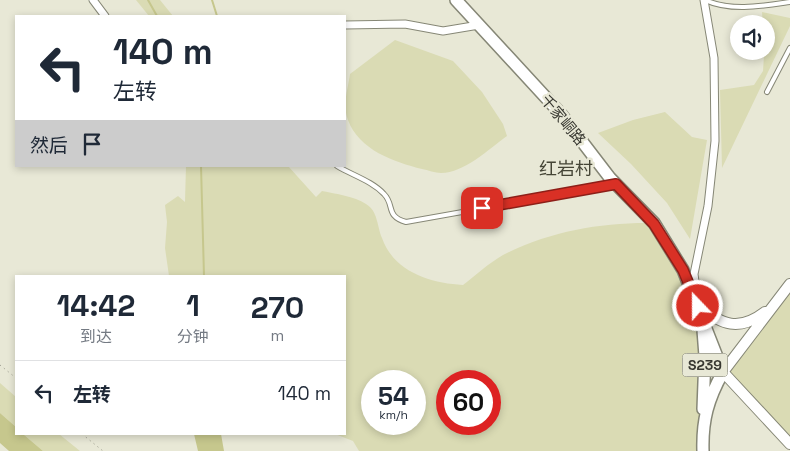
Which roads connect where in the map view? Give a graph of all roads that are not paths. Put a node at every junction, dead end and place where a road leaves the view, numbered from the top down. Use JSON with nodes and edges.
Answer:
{"nodes":[{"id":1,"x":94,"y":0,"type":"edge"},
{"id":2,"x":456,"y":0,"type":"edge"},
{"id":3,"x":705,"y":0,"type":"edge"},
{"id":4,"x":790,"y":2,"type":"edge"},
{"id":5,"x":104,"y":15,"type":"edge"},
{"id":6,"x":346,"y":25,"type":"edge"},
{"id":7,"x":479,"y":25,"type":"junction"},
{"id":8,"x":790,"y":48,"type":"edge"},
{"id":9,"x":767,"y":92,"type":"dead end"},
{"id":10,"x":339,"y":167,"type":"edge"},
{"id":11,"x":616,"y":184,"type":"junction"},
{"id":12,"x":790,"y":284,"type":"edge"},
{"id":13,"x":698,"y":306,"type":"junction"},
{"id":14,"x":774,"y":306,"type":"junction"},
{"id":15,"x":723,"y":372,"type":"junction"},
{"id":16,"x":702,"y":424,"type":"junction"},
{"id":17,"x":790,"y":444,"type":"edge"},
{"id":18,"x":703,"y":451,"type":"edge"}],
"edges":[{"from":1,"to":5,"type":"street"},
{"from":2,"to":7,"type":"main road","name":"千家峒路","number":"S239"},
{"from":3,"to":4,"type":"lane"},
{"from":3,"to":13,"type":"street"},
{"from":6,"to":7,"type":"street"},
{"from":7,"to":11,"type":"main road","name":"千家峒路","number":"S239"},
{"from":8,"to":9,"type":"lane"},
{"from":10,"to":11,"type":"lane"},
{"from":11,"to":13,"type":"main road","name":"千家峒路","number":"S239"},
{"from":12,"to":14,"type":"main road"},
{"from":13,"to":14,"type":"main road"},
{"from":13,"to":15,"type":"main road","name":"千家峒路","number":"S239"},
{"from":13,"to":16,"type":"main road","number":"S239"},
{"from":14,"to":15,"type":"main road"},
{"from":15,"to":16,"type":"main road","number":"S239"},
{"from":15,"to":17,"type":"main road","name":"千家峒路"},
{"from":16,"to":18,"type":"main road","number":"S239"}]}
